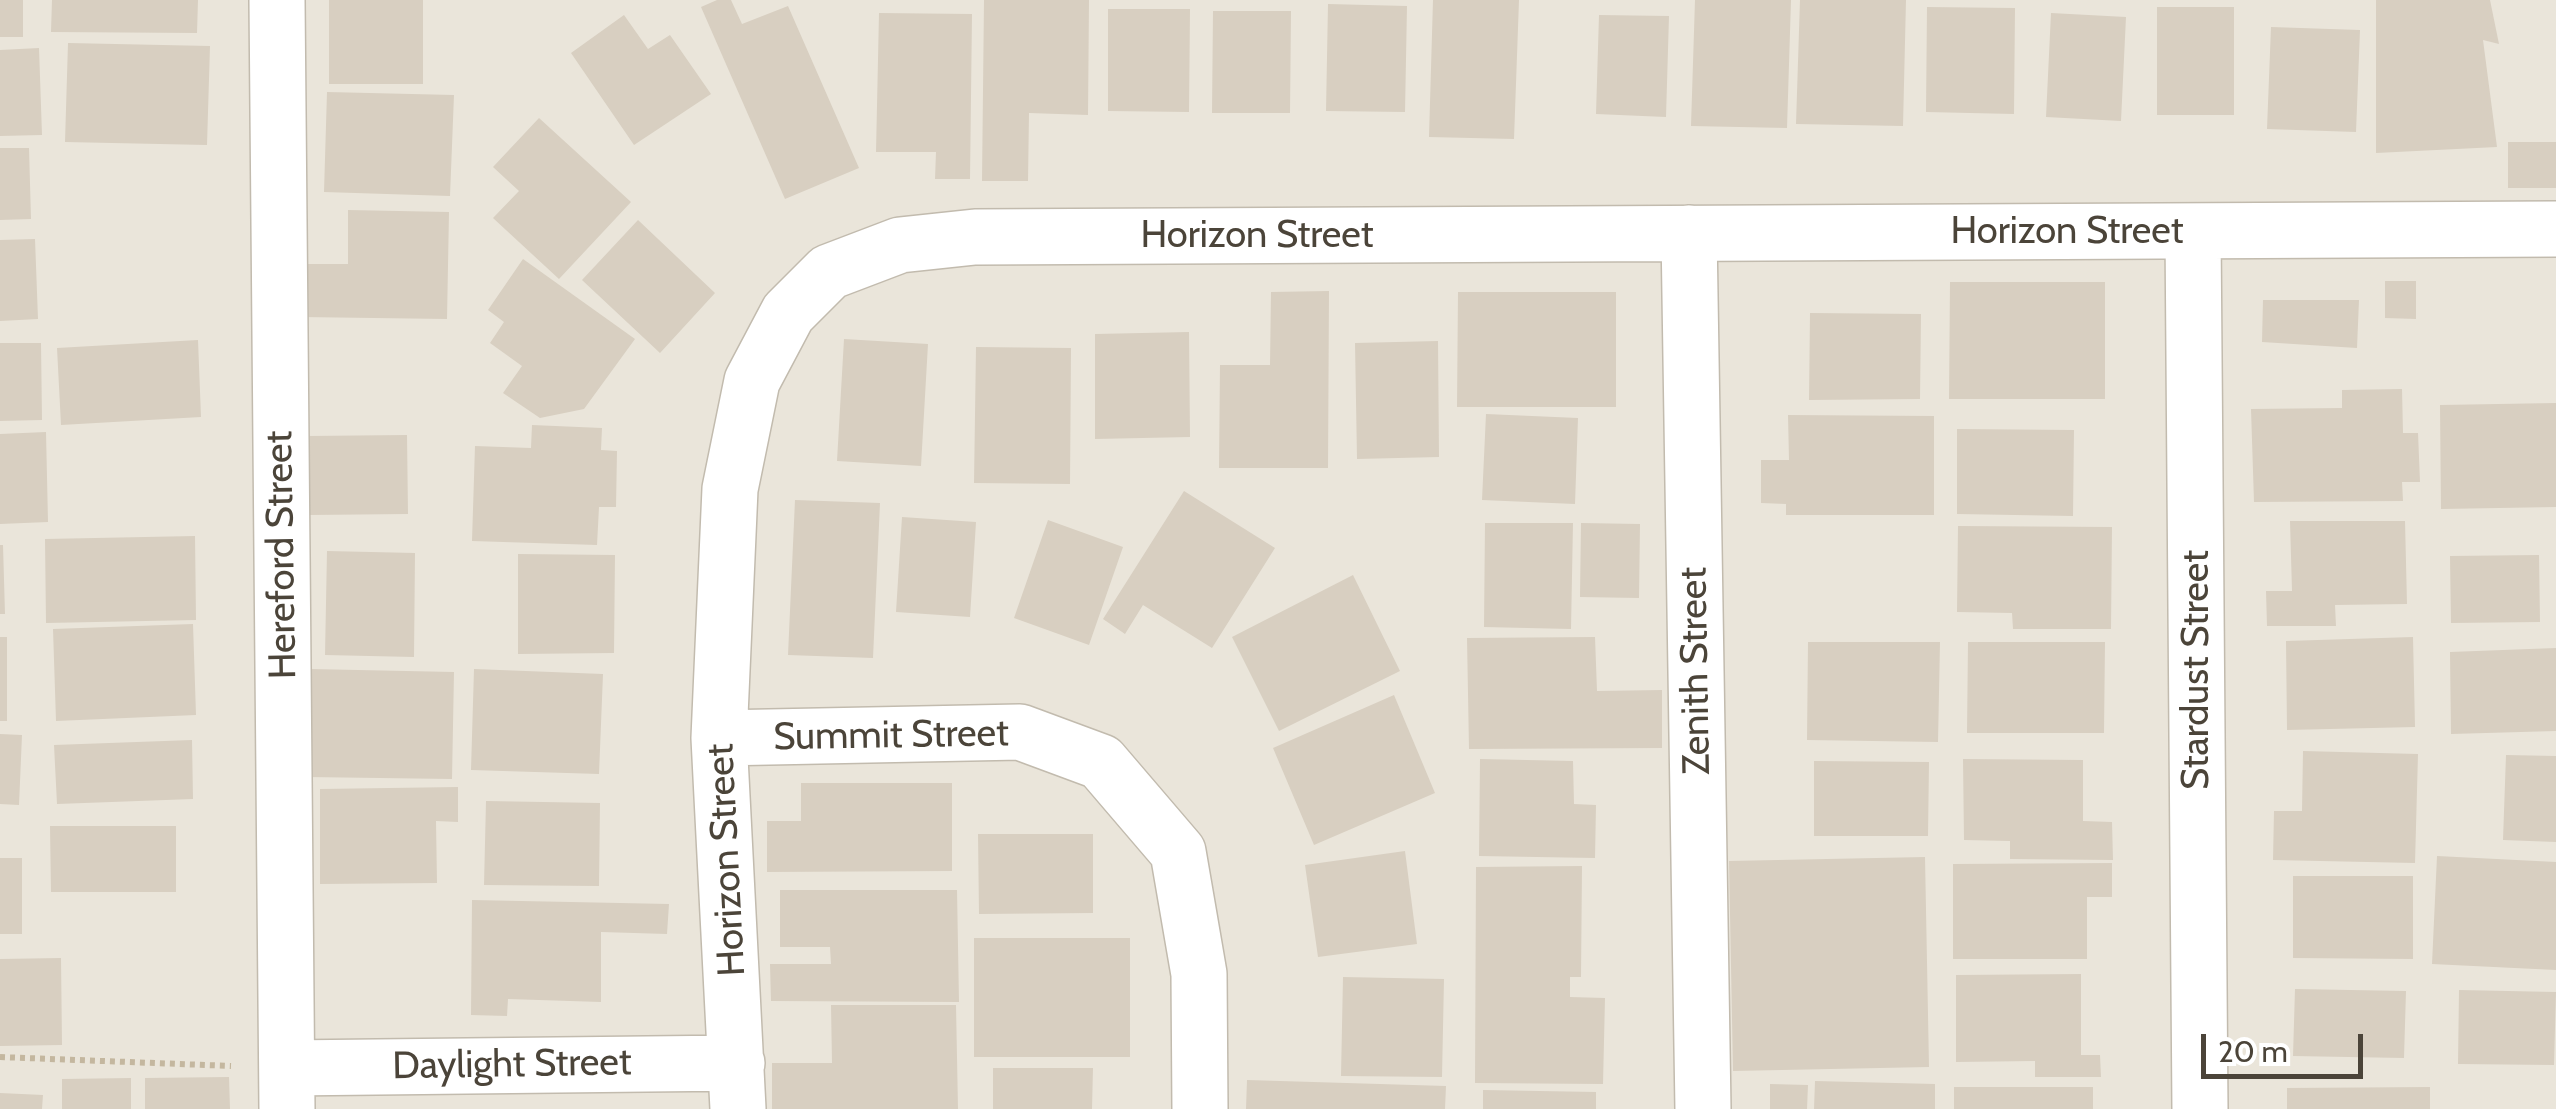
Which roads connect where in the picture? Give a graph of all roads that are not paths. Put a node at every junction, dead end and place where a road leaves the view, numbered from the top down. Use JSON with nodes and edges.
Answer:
{"nodes":[{"id":1,"x":277,"y":0,"type":"edge"},
{"id":2,"x":2556,"y":230,"type":"edge"},
{"id":3,"x":2193,"y":231,"type":"junction"},
{"id":4,"x":1690,"y":233,"type":"junction"},
{"id":5,"x":720,"y":738,"type":"junction"},
{"id":6,"x":738,"y":1086,"type":"edge"},
{"id":7,"x":287,"y":1089,"type":"edge"},
{"id":8,"x":1200,"y":1109,"type":"edge"},
{"id":9,"x":1703,"y":1109,"type":"edge"},
{"id":10,"x":2200,"y":1109,"type":"edge"}],
"edges":[{"from":1,"to":7,"type":"street","name":"Hereford Street"},
{"from":2,"to":3,"type":"street","name":"Horizon Street"},
{"from":3,"to":4,"type":"street","name":"Horizon Street"},
{"from":3,"to":10,"type":"street","name":"Stardust Street"},
{"from":4,"to":5,"type":"street","name":"Horizon Street"},
{"from":4,"to":9,"type":"street","name":"Zenith Street"},
{"from":5,"to":6,"type":"street","name":"Horizon Street"},
{"from":5,"to":8,"type":"street","name":"Summit Street"},
{"from":6,"to":7,"type":"street","name":"Daylight Street"}]}
